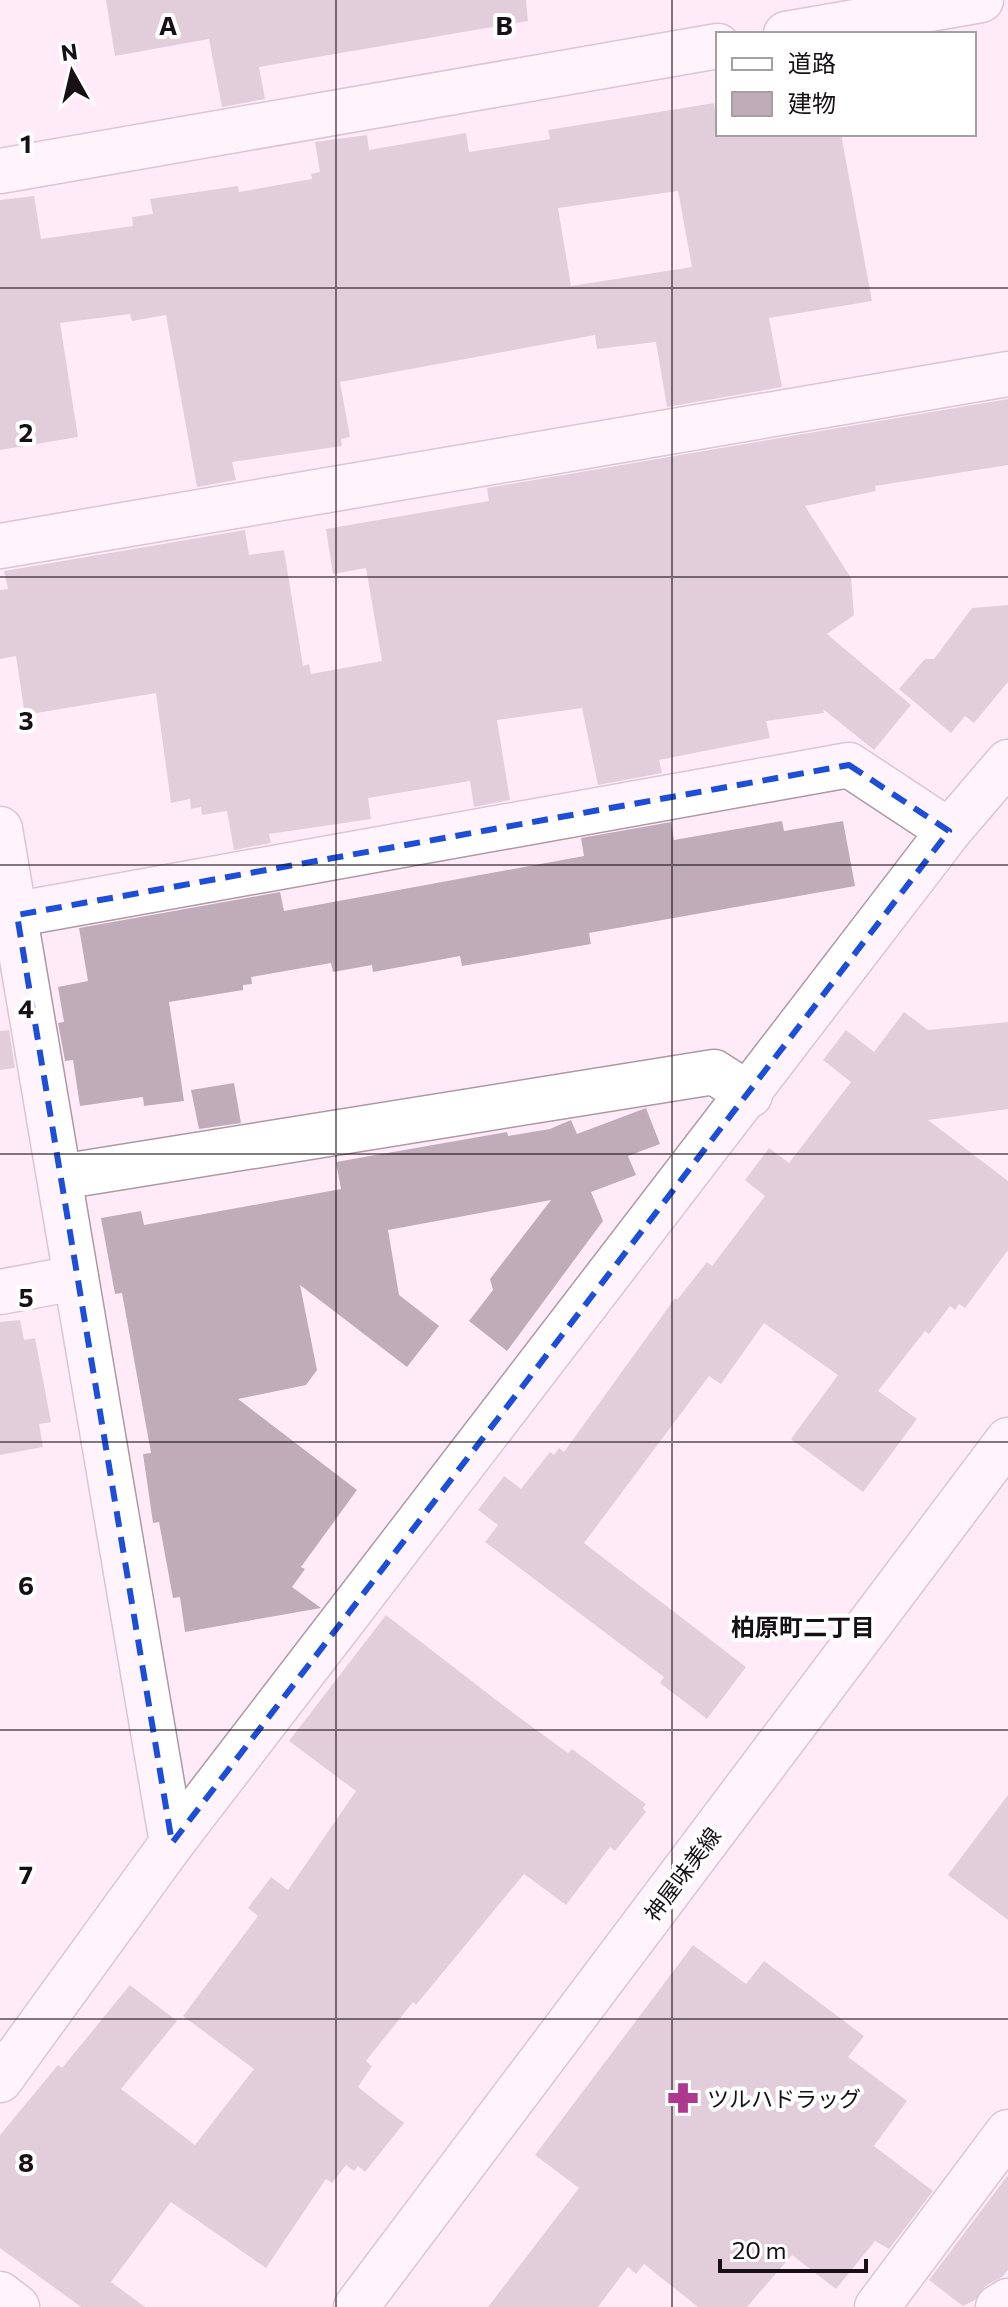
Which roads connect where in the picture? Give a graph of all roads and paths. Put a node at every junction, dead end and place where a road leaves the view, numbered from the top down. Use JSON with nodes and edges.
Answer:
{"nodes":[{"id":1,"x":981,"y":0,"type":"edge"},
{"id":2,"x":797,"y":32,"type":"edge"},
{"id":3,"x":716,"y":46,"type":"edge"},
{"id":4,"x":0,"y":171,"type":"edge"},
{"id":5,"x":1008,"y":374,"type":"edge"},
{"id":6,"x":0,"y":546,"type":"edge"},
{"id":7,"x":1008,"y":762,"type":"edge"},
{"id":8,"x":0,"y":829,"type":"edge"},
{"id":9,"x":949,"y":831,"type":"junction"},
{"id":10,"x":8,"y":916,"type":"edge"},
{"id":11,"x":750,"y":1095,"type":"junction"},
{"id":12,"x":60,"y":1177,"type":"junction"},
{"id":13,"x":76,"y":1278,"type":"junction"},
{"id":14,"x":0,"y":1292,"type":"edge"},
{"id":15,"x":1008,"y":1440,"type":"edge"},
{"id":16,"x":172,"y":1843,"type":"junction"},
{"id":17,"x":0,"y":2080,"type":"edge"},
{"id":18,"x":1008,"y":2132,"type":"edge"},
{"id":19,"x":0,"y":2294,"type":"edge"},
{"id":20,"x":894,"y":2301,"type":"edge"},
{"id":21,"x":1008,"y":2301,"type":"edge"},
{"id":22,"x":17,"y":2307,"type":"edge"},
{"id":23,"x":356,"y":2307,"type":"edge"},
{"id":24,"x":998,"y":2307,"type":"edge"}],
"edges":[{"from":1,"to":2,"type":"street"},
{"from":3,"to":4,"type":"street"},
{"from":5,"to":6,"type":"street"},
{"from":7,"to":9,"type":"street"},
{"from":8,"to":10,"type":"street"},
{"from":9,"to":10,"type":"street"},
{"from":9,"to":11,"type":"street"},
{"from":10,"to":12,"type":"street"},
{"from":11,"to":12,"type":"street"},
{"from":11,"to":16,"type":"street"},
{"from":12,"to":13,"type":"street"},
{"from":13,"to":14,"type":"street"},
{"from":13,"to":16,"type":"street"},
{"from":15,"to":23,"type":"street","name":"神屋味美線"},
{"from":16,"to":17,"type":"street"},
{"from":18,"to":20,"type":"street"},
{"from":19,"to":22,"type":"street"},
{"from":21,"to":24,"type":"street"}]}
